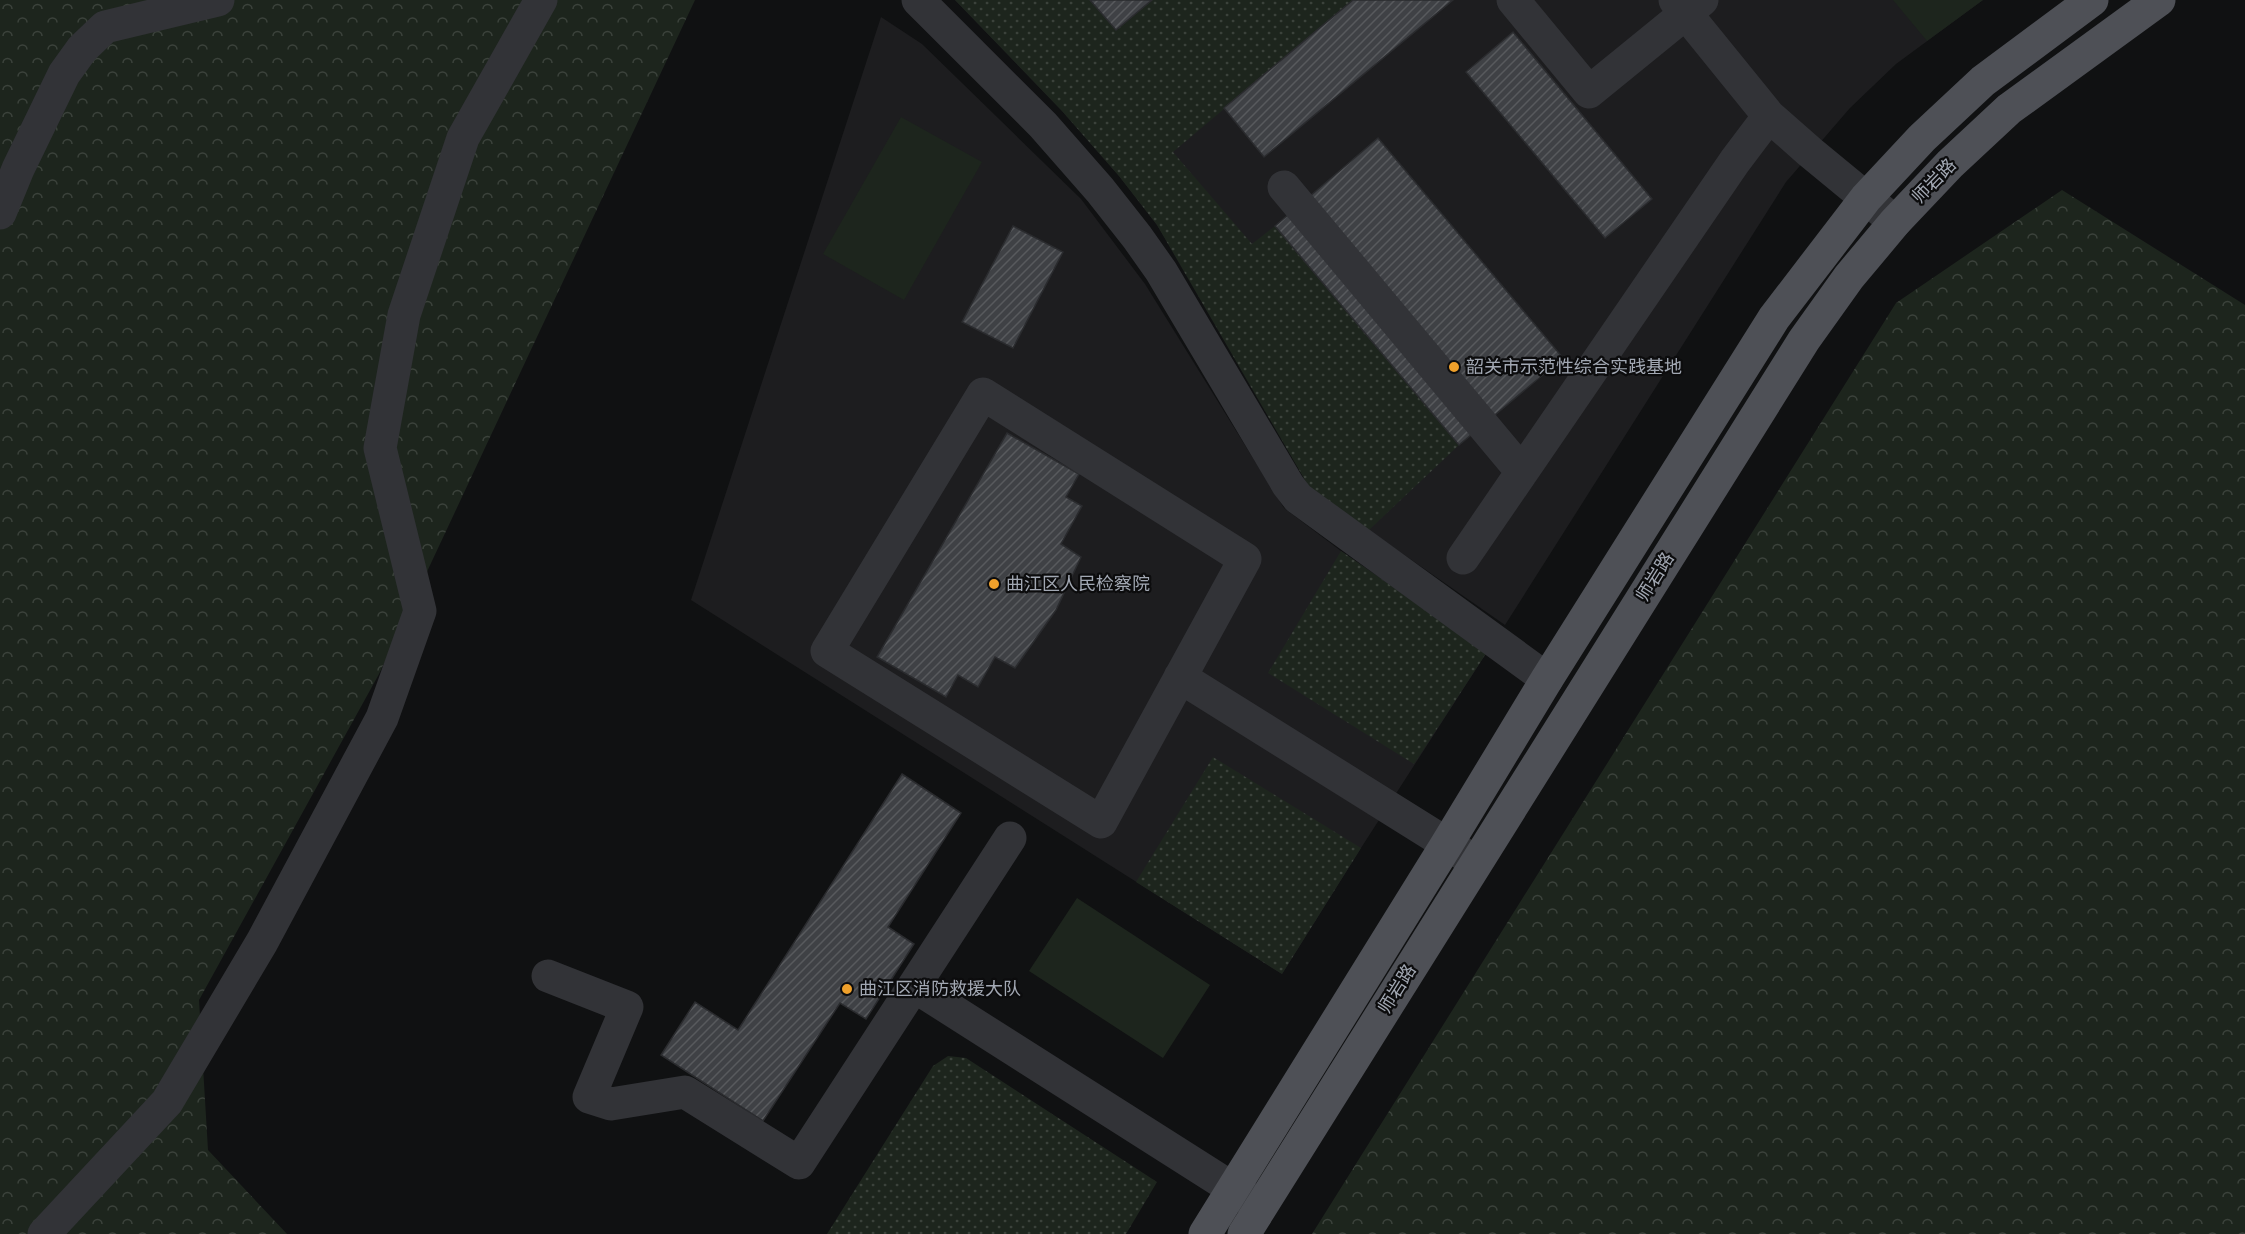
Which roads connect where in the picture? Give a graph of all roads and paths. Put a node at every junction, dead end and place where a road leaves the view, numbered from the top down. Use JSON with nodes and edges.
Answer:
{"nodes":[{"id":1,"x":218,"y":0,"type":"edge"},
{"id":2,"x":540,"y":0,"type":"edge"},
{"id":3,"x":918,"y":0,"type":"edge"},
{"id":4,"x":1513,"y":0,"type":"edge"},
{"id":5,"x":2092,"y":0,"type":"edge"},
{"id":6,"x":2159,"y":0,"type":"edge"},
{"id":7,"x":1687,"y":4,"type":"edge"},
{"id":8,"x":1769,"y":116,"type":"junction"},
{"id":9,"x":1284,"y":188,"type":"dead end"},
{"id":10,"x":1866,"y":198,"type":"junction"},
{"id":11,"x":0,"y":213,"type":"edge"},
{"id":12,"x":1895,"y":222,"type":"junction"},
{"id":13,"x":1522,"y":472,"type":"junction"},
{"id":14,"x":1463,"y":558,"type":"dead end"},
{"id":15,"x":1180,"y":677,"type":"junction"},
{"id":16,"x":1547,"y":679,"type":"junction"},
{"id":17,"x":1011,"y":838,"type":"dead end"},
{"id":18,"x":1447,"y":844,"type":"junction"},
{"id":19,"x":1476,"y":862,"type":"junction"},
{"id":20,"x":548,"y":976,"type":"dead end"},
{"id":21,"x":914,"y":986,"type":"junction"},
{"id":22,"x":1232,"y":1189,"type":"junction"},
{"id":23,"x":1252,"y":1221,"type":"edge"},
{"id":24,"x":44,"y":1234,"type":"edge"},
{"id":25,"x":1204,"y":1234,"type":"edge"}],
"edges":[{"from":1,"to":11,"type":"street"},
{"from":2,"to":24,"type":"street"},
{"from":3,"to":16,"type":"street"},
{"from":4,"to":7,"type":"street"},
{"from":5,"to":10,"type":"main road","name":"师岩路"},
{"from":6,"to":12,"type":"main road","name":"师岩路"},
{"from":7,"to":8,"type":"street"},
{"from":8,"to":10,"type":"street"},
{"from":8,"to":13,"type":"street"},
{"from":9,"to":13,"type":"street"},
{"from":10,"to":12,"type":"street"},
{"from":10,"to":16,"type":"main road","name":"师岩路"},
{"from":12,"to":19,"type":"main road","name":"师岩路"},
{"from":13,"to":14,"type":"street"},
{"from":15,"to":15,"type":"street"},
{"from":15,"to":18,"type":"street"},
{"from":16,"to":18,"type":"main road","name":"师岩路"},
{"from":17,"to":21,"type":"street"},
{"from":18,"to":19,"type":"street"},
{"from":18,"to":22,"type":"main road","name":"师岩路"},
{"from":19,"to":23,"type":"main road","name":"师岩路"},
{"from":20,"to":21,"type":"street"},
{"from":21,"to":22,"type":"street"},
{"from":22,"to":23,"type":"street"},
{"from":22,"to":25,"type":"main road","name":"师岩路"}]}
